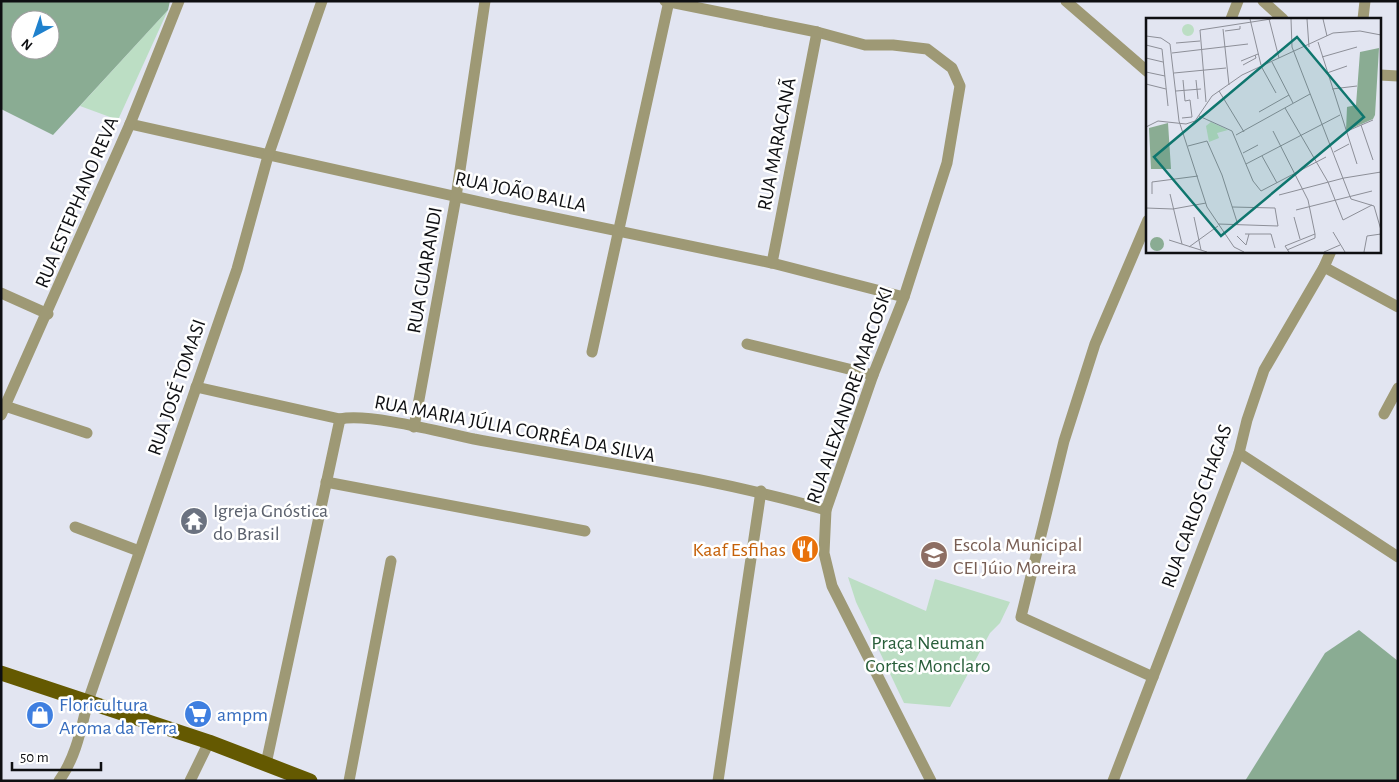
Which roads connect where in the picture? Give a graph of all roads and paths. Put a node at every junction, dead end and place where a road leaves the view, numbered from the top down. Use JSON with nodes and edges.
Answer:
{"nodes":[{"id":1,"x":179,"y":1,"type":"edge"},
{"id":2,"x":322,"y":1,"type":"edge"},
{"id":3,"x":485,"y":1,"type":"edge"},
{"id":4,"x":1066,"y":1,"type":"edge"},
{"id":5,"x":1238,"y":1,"type":"edge"},
{"id":6,"x":1263,"y":1,"type":"edge"},
{"id":7,"x":1365,"y":1,"type":"edge"},
{"id":8,"x":668,"y":2,"type":"edge"},
{"id":9,"x":1231,"y":18,"type":"edge"},
{"id":10,"x":1282,"y":18,"type":"edge"},
{"id":11,"x":1363,"y":18,"type":"edge"},
{"id":12,"x":817,"y":32,"type":"junction"},
{"id":13,"x":1146,"y":70,"type":"edge"},
{"id":14,"x":1382,"y":75,"type":"edge"},
{"id":15,"x":1398,"y":76,"type":"edge"},
{"id":16,"x":130,"y":124,"type":"junction"},
{"id":17,"x":268,"y":156,"type":"junction"},
{"id":18,"x":456,"y":197,"type":"junction"},
{"id":19,"x":1146,"y":225,"type":"edge"},
{"id":20,"x":620,"y":230,"type":"junction"},
{"id":21,"x":1331,"y":252,"type":"edge"},
{"id":22,"x":772,"y":263,"type":"junction"},
{"id":23,"x":1324,"y":267,"type":"junction"},
{"id":24,"x":1,"y":293,"type":"edge"},
{"id":25,"x":904,"y":297,"type":"junction"},
{"id":26,"x":1398,"y":306,"type":"edge"},
{"id":27,"x":48,"y":314,"type":"junction"},
{"id":28,"x":747,"y":344,"type":"dead end"},
{"id":29,"x":592,"y":352,"type":"dead end"},
{"id":30,"x":873,"y":375,"type":"junction"},
{"id":31,"x":196,"y":387,"type":"junction"},
{"id":32,"x":1398,"y":388,"type":"edge"},
{"id":33,"x":3,"y":410,"type":"edge"},
{"id":34,"x":1384,"y":414,"type":"dead end"},
{"id":35,"x":340,"y":419,"type":"junction"},
{"id":36,"x":414,"y":427,"type":"junction"},
{"id":37,"x":86,"y":433,"type":"dead end"},
{"id":38,"x":1239,"y":453,"type":"junction"},
{"id":39,"x":326,"y":482,"type":"junction"},
{"id":40,"x":761,"y":492,"type":"junction"},
{"id":41,"x":826,"y":510,"type":"junction"},
{"id":42,"x":75,"y":527,"type":"dead end"},
{"id":43,"x":585,"y":531,"type":"dead end"},
{"id":44,"x":139,"y":551,"type":"junction"},
{"id":45,"x":1398,"y":558,"type":"edge"},
{"id":46,"x":391,"y":561,"type":"dead end"},
{"id":47,"x":1,"y":673,"type":"edge"},
{"id":48,"x":1153,"y":677,"type":"junction"},
{"id":49,"x":88,"y":701,"type":"junction"},
{"id":50,"x":209,"y":742,"type":"junction"},
{"id":51,"x":266,"y":764,"type":"junction"},
{"id":52,"x":59,"y":781,"type":"edge"},
{"id":53,"x":190,"y":781,"type":"edge"},
{"id":54,"x":310,"y":781,"type":"edge"},
{"id":55,"x":349,"y":781,"type":"edge"},
{"id":56,"x":718,"y":781,"type":"edge"},
{"id":57,"x":932,"y":781,"type":"edge"},
{"id":58,"x":1113,"y":781,"type":"edge"}],
"edges":[{"from":1,"to":16,"type":"street","name":"RUA ESTEPHANO REVA"},
{"from":2,"to":17,"type":"street","name":"RUA JOSÉ TOMASI"},
{"from":3,"to":18,"type":"street","name":"RUA GUARANDI"},
{"from":4,"to":13,"type":"street"},
{"from":5,"to":9,"type":"street"},
{"from":6,"to":10,"type":"street"},
{"from":7,"to":11,"type":"street"},
{"from":8,"to":12,"type":"street"},
{"from":8,"to":20,"type":"street"},
{"from":12,"to":22,"type":"street","name":"RUA MARACANÃ"},
{"from":12,"to":25,"type":"street","name":"RUA ALEXANDRE MARCOSKI"},
{"from":14,"to":15,"type":"street"},
{"from":16,"to":17,"type":"street","name":"RUA JOÃO BALLA"},
{"from":16,"to":27,"type":"street","name":"RUA ESTEPHANO REVA"},
{"from":17,"to":18,"type":"street","name":"RUA JOÃO BALLA"},
{"from":17,"to":31,"type":"street","name":"RUA JOSÉ TOMASI"},
{"from":18,"to":20,"type":"street","name":"RUA JOÃO BALLA"},
{"from":18,"to":36,"type":"street","name":"RUA GUARANDI"},
{"from":19,"to":48,"type":"street"},
{"from":20,"to":22,"type":"street","name":"RUA JOÃO BALLA"},
{"from":20,"to":29,"type":"street"},
{"from":21,"to":23,"type":"street","name":"RUA CARLOS CHAGAS"},
{"from":22,"to":25,"type":"street","name":"RUA JOÃO BALLA"},
{"from":23,"to":26,"type":"street"},
{"from":23,"to":38,"type":"street","name":"RUA CARLOS CHAGAS"},
{"from":24,"to":27,"type":"street"},
{"from":25,"to":30,"type":"street","name":"RUA ALEXANDRE MARCOSKI"},
{"from":27,"to":33,"type":"street","name":"RUA ESTEPHANO REVA"},
{"from":28,"to":30,"type":"street"},
{"from":30,"to":41,"type":"street","name":"RUA ALEXANDRE MARCOSKI"},
{"from":31,"to":35,"type":"street","name":"RUA MARIA JÚLIA CORRÊA DA SILVA"},
{"from":31,"to":44,"type":"street","name":"RUA JOSÉ TOMASI"},
{"from":32,"to":34,"type":"street"},
{"from":33,"to":37,"type":"street"},
{"from":35,"to":36,"type":"street","name":"RUA MARIA JÚLIA CORRÊA DA SILVA"},
{"from":35,"to":39,"type":"street"},
{"from":36,"to":40,"type":"street","name":"RUA MARIA JÚLIA CORRÊA DA SILVA"},
{"from":38,"to":45,"type":"street"},
{"from":38,"to":48,"type":"street","name":"RUA CARLOS CHAGAS"},
{"from":39,"to":43,"type":"street"},
{"from":39,"to":51,"type":"street"},
{"from":40,"to":41,"type":"street","name":"RUA MARIA JÚLIA CORRÊA DA SILVA"},
{"from":40,"to":56,"type":"street"},
{"from":41,"to":57,"type":"street","name":"RUA ALEXANDRE MARCOSKI"},
{"from":42,"to":44,"type":"street"},
{"from":44,"to":49,"type":"street","name":"RUA JOSÉ TOMASI"},
{"from":46,"to":55,"type":"street"},
{"from":47,"to":49,"type":"main road"},
{"from":48,"to":58,"type":"street","name":"RUA CARLOS CHAGAS"},
{"from":49,"to":50,"type":"main road"},
{"from":49,"to":52,"type":"street","name":"RUA JOSÉ TOMASI"},
{"from":50,"to":51,"type":"main road"},
{"from":50,"to":53,"type":"street"},
{"from":51,"to":54,"type":"main road"}]}
